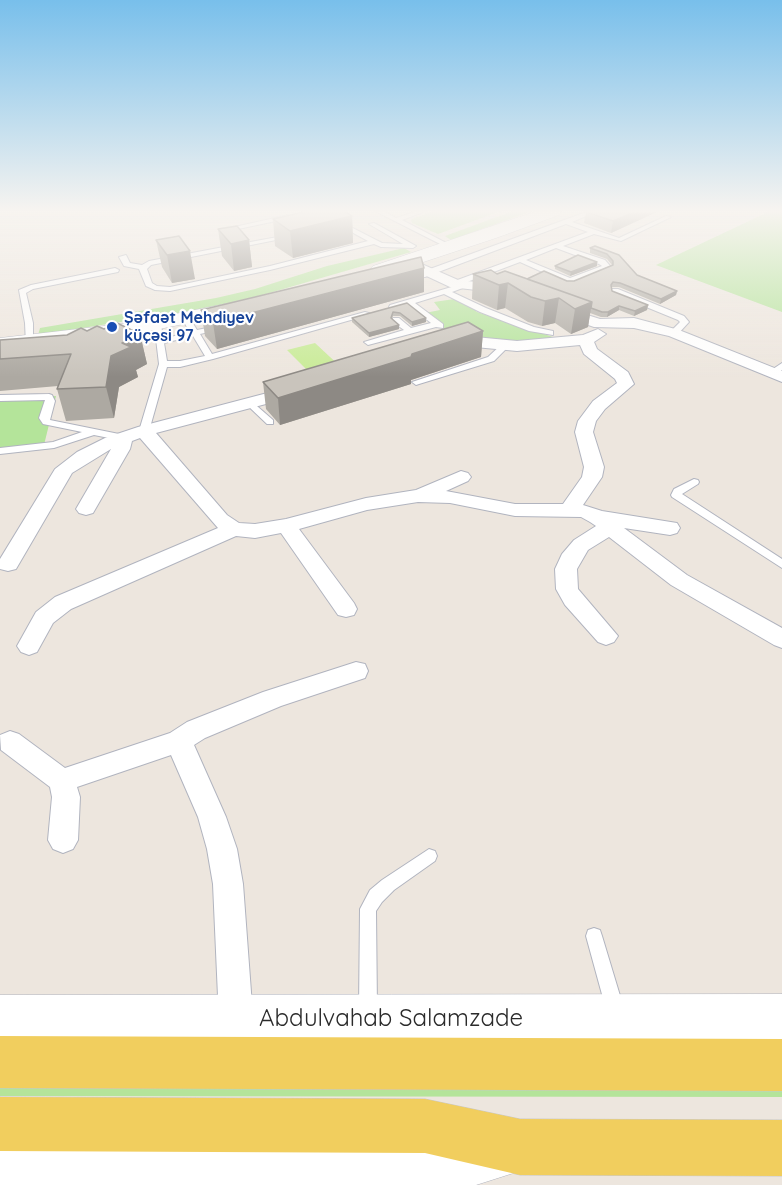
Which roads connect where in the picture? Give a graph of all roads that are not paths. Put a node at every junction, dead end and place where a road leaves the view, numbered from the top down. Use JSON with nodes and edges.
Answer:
{"nodes":[{"id":1,"x":136,"y":266,"type":"edge"},
{"id":2,"x":277,"y":266,"type":"edge"},
{"id":3,"x":401,"y":266,"type":"edge"},
{"id":4,"x":423,"y":266,"type":"edge"},
{"id":5,"x":506,"y":266,"type":"edge"},
{"id":6,"x":536,"y":266,"type":"edge"},
{"id":7,"x":607,"y":266,"type":"edge"},
{"id":8,"x":143,"y":268,"type":"joint"},
{"id":9,"x":116,"y":270,"type":"dead end"},
{"id":10,"x":363,"y":274,"type":"edge"},
{"id":11,"x":455,"y":287,"type":"junction"},
{"id":12,"x":615,"y":291,"type":"edge"},
{"id":13,"x":518,"y":293,"type":"edge"},
{"id":14,"x":265,"y":301,"type":"edge"},
{"id":15,"x":410,"y":303,"type":"junction"},
{"id":16,"x":549,"y":305,"type":"edge"},
{"id":17,"x":388,"y":309,"type":"edge"},
{"id":18,"x":377,"y":312,"type":"edge"},
{"id":19,"x":396,"y":320,"type":"edge"},
{"id":20,"x":228,"y":324,"type":"edge"},
{"id":21,"x":436,"y":324,"type":"junction"},
{"id":22,"x":607,"y":325,"type":"junction"},
{"id":23,"x":190,"y":326,"type":"junction"},
{"id":24,"x":410,"y":331,"type":"junction"},
{"id":25,"x":158,"y":333,"type":"junction"},
{"id":26,"x":550,"y":333,"type":"edge"},
{"id":27,"x":675,"y":333,"type":"junction"},
{"id":28,"x":458,"y":339,"type":"junction"},
{"id":29,"x":586,"y":340,"type":"junction"},
{"id":30,"x":29,"y":342,"type":"junction"},
{"id":31,"x":368,"y":342,"type":"dead end"},
{"id":32,"x":0,"y":345,"type":"edge"},
{"id":33,"x":439,"y":345,"type":"edge"},
{"id":34,"x":505,"y":346,"type":"junction"},
{"id":35,"x":210,"y":357,"type":"junction"},
{"id":36,"x":163,"y":364,"type":"junction"},
{"id":37,"x":779,"y":372,"type":"edge"},
{"id":38,"x":416,"y":382,"type":"edge"},
{"id":39,"x":315,"y":384,"type":"edge"},
{"id":40,"x":0,"y":398,"type":"edge"},
{"id":41,"x":250,"y":403,"type":"junction"},
{"id":42,"x":270,"y":422,"type":"edge"},
{"id":43,"x":95,"y":431,"type":"junction"},
{"id":44,"x":144,"y":431,"type":"junction"},
{"id":45,"x":124,"y":438,"type":"junction"},
{"id":46,"x":0,"y":451,"type":"edge"},
{"id":47,"x":461,"y":477,"type":"dead end"},
{"id":48,"x":693,"y":482,"type":"dead end"},
{"id":49,"x":418,"y":496,"type":"junction"},
{"id":50,"x":86,"y":509,"type":"dead end"},
{"id":51,"x":569,"y":510,"type":"junction"},
{"id":52,"x":603,"y":522,"type":"junction"},
{"id":53,"x":286,"y":526,"type":"junction"},
{"id":54,"x":670,"y":528,"type":"dead end"},
{"id":55,"x":234,"y":529,"type":"junction"},
{"id":56,"x":8,"y":564,"type":"dead end"},
{"id":57,"x":782,"y":564,"type":"edge"},
{"id":58,"x":346,"y":609,"type":"dead end"},
{"id":59,"x":606,"y":636,"type":"dead end"},
{"id":60,"x":782,"y":639,"type":"edge"},
{"id":61,"x":29,"y":646,"type":"dead end"},
{"id":62,"x":356,"y":671,"type":"dead end"},
{"id":63,"x":179,"y":741,"type":"junction"},
{"id":64,"x":9,"y":742,"type":"dead end"},
{"id":65,"x":62,"y":781,"type":"junction"},
{"id":66,"x":63,"y":840,"type":"dead end"},
{"id":67,"x":429,"y":856,"type":"dead end"},
{"id":68,"x":594,"y":936,"type":"dead end"},
{"id":69,"x":618,"y":1018,"type":"junction"},
{"id":70,"x":782,"y":1018,"type":"edge"},
{"id":71,"x":0,"y":1019,"type":"edge"},
{"id":72,"x":236,"y":1019,"type":"junction"},
{"id":73,"x":368,"y":1020,"type":"junction"},
{"id":74,"x":0,"y":1062,"type":"edge"},
{"id":75,"x":782,"y":1065,"type":"edge"},
{"id":76,"x":0,"y":1124,"type":"edge"},
{"id":77,"x":520,"y":1147,"type":"junction"},
{"id":78,"x":782,"y":1149,"type":"edge"},
{"id":79,"x":0,"y":1176,"type":"edge"},
{"id":80,"x":362,"y":1177,"type":"edge"}],
"edges":[{"from":1,"to":8,"type":"lane"},
{"from":2,"to":8,"type":"lane"},
{"from":3,"to":10,"type":"main road"},
{"from":4,"to":11,"type":"street"},
{"from":5,"to":11,"type":"lane"},
{"from":6,"to":7,"type":"lane"},
{"from":9,"to":30,"type":"lane"},
{"from":11,"to":13,"type":"street"},
{"from":11,"to":15,"type":"lane"},
{"from":11,"to":26,"type":"lane"},
{"from":12,"to":27,"type":"lane"},
{"from":14,"to":23,"type":"main road"},
{"from":15,"to":17,"type":"lane"},
{"from":15,"to":21,"type":"lane"},
{"from":16,"to":22,"type":"street"},
{"from":18,"to":35,"type":"lane"},
{"from":19,"to":24,"type":"lane"},
{"from":20,"to":23,"type":"lane"},
{"from":21,"to":24,"type":"lane"},
{"from":21,"to":28,"type":"lane"},
{"from":22,"to":27,"type":"street"},
{"from":22,"to":29,"type":"street"},
{"from":23,"to":25,"type":"main road"},
{"from":23,"to":35,"type":"lane"},
{"from":24,"to":31,"type":"lane"},
{"from":25,"to":30,"type":"main road"},
{"from":25,"to":36,"type":"lane"},
{"from":27,"to":37,"type":"street"},
{"from":28,"to":33,"type":"street"},
{"from":28,"to":34,"type":"street"},
{"from":29,"to":34,"type":"street"},
{"from":29,"to":51,"type":"street"},
{"from":30,"to":32,"type":"main road"},
{"from":34,"to":38,"type":"lane"},
{"from":35,"to":36,"type":"lane"},
{"from":36,"to":44,"type":"lane"},
{"from":39,"to":41,"type":"street"},
{"from":40,"to":43,"type":"lane"},
{"from":41,"to":42,"type":"lane"},
{"from":41,"to":44,"type":"street"},
{"from":43,"to":45,"type":"lane"},
{"from":43,"to":46,"type":"lane"},
{"from":44,"to":45,"type":"street"},
{"from":44,"to":55,"type":"street"},
{"from":45,"to":50,"type":"street"},
{"from":45,"to":56,"type":"street"},
{"from":47,"to":49,"type":"street"},
{"from":48,"to":57,"type":"lane"},
{"from":49,"to":51,"type":"street"},
{"from":49,"to":53,"type":"street"},
{"from":51,"to":52,"type":"street"},
{"from":52,"to":54,"type":"street"},
{"from":52,"to":59,"type":"street"},
{"from":52,"to":60,"type":"street"},
{"from":53,"to":55,"type":"street"},
{"from":53,"to":58,"type":"street"},
{"from":55,"to":61,"type":"street"},
{"from":62,"to":63,"type":"street"},
{"from":63,"to":65,"type":"street"},
{"from":63,"to":72,"type":"street"},
{"from":64,"to":65,"type":"street"},
{"from":65,"to":66,"type":"street"},
{"from":67,"to":73,"type":"lane"},
{"from":68,"to":69,"type":"lane"},
{"from":69,"to":70,"type":"main road","name":"Abdulvahab Salamzade"},
{"from":69,"to":73,"type":"main road","name":"Abdulvahab Salamzade"},
{"from":71,"to":72,"type":"main road","name":"Abdulvahab Salamzade"},
{"from":72,"to":73,"type":"main road","name":"Abdulvahab Salamzade"},
{"from":74,"to":75,"type":"main road"},
{"from":76,"to":77,"type":"main road"},
{"from":77,"to":78,"type":"main road"},
{"from":77,"to":80,"type":"main road"},
{"from":79,"to":80,"type":"main road"}]}
